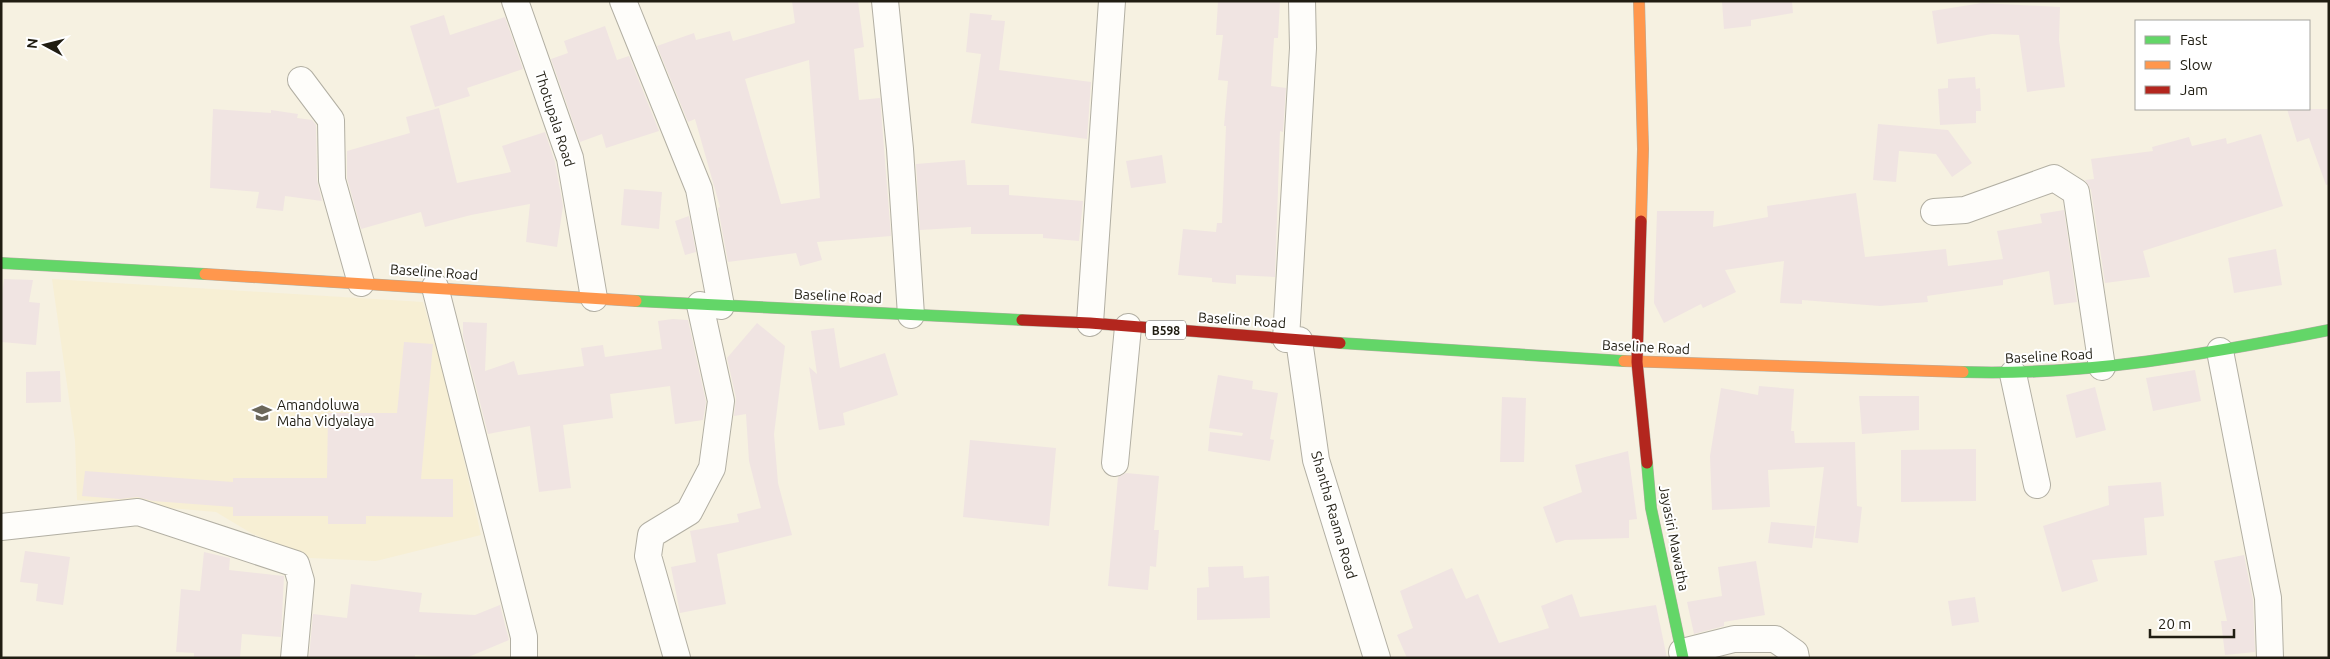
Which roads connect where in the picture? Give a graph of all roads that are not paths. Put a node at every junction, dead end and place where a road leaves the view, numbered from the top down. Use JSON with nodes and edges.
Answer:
{"nodes":[{"id":1,"x":515,"y":1,"type":"edge"},
{"id":2,"x":623,"y":1,"type":"edge"},
{"id":3,"x":885,"y":1,"type":"edge"},
{"id":4,"x":1112,"y":1,"type":"edge"},
{"id":5,"x":1302,"y":1,"type":"edge"},
{"id":6,"x":1639,"y":1,"type":"edge"},
{"id":7,"x":301,"y":80,"type":"dead end"},
{"id":8,"x":1934,"y":212,"type":"dead end"},
{"id":9,"x":1,"y":263,"type":"edge"},
{"id":10,"x":361,"y":283,"type":"junction"},
{"id":11,"x":435,"y":288,"type":"junction"},
{"id":12,"x":594,"y":298,"type":"junction"},
{"id":13,"x":711,"y":305,"type":"junction"},
{"id":14,"x":911,"y":314,"type":"junction"},
{"id":15,"x":1090,"y":323,"type":"junction"},
{"id":16,"x":1128,"y":327,"type":"junction"},
{"id":17,"x":2329,"y":330,"type":"edge"},
{"id":18,"x":1293,"y":339,"type":"junction"},
{"id":19,"x":2220,"y":351,"type":"junction"},
{"id":20,"x":1637,"y":362,"type":"junction"},
{"id":21,"x":2102,"y":367,"type":"junction"},
{"id":22,"x":2013,"y":374,"type":"junction"},
{"id":23,"x":1115,"y":463,"type":"dead end"},
{"id":24,"x":2037,"y":485,"type":"dead end"},
{"id":25,"x":1,"y":527,"type":"edge"},
{"id":26,"x":1683,"y":655,"type":"edge"},
{"id":27,"x":294,"y":658,"type":"edge"},
{"id":28,"x":524,"y":658,"type":"edge"},
{"id":29,"x":677,"y":658,"type":"edge"},
{"id":30,"x":1377,"y":658,"type":"edge"},
{"id":31,"x":1796,"y":658,"type":"edge"},
{"id":32,"x":2270,"y":658,"type":"edge"}],
"edges":[{"from":1,"to":12,"type":"street","name":"Thotupala Road"},
{"from":2,"to":13,"type":"street"},
{"from":3,"to":14,"type":"street"},
{"from":4,"to":15,"type":"street"},
{"from":5,"to":18,"type":"street","name":"Shantha Raama Road"},
{"from":6,"to":20,"type":"main road","name":"Jayasiri Mawatha"},
{"from":7,"to":10,"type":"street"},
{"from":8,"to":21,"type":"street"},
{"from":9,"to":10,"type":"main road","name":"Baseline Road","number":"B598"},
{"from":10,"to":11,"type":"main road","name":"Baseline Road","number":"B598"},
{"from":11,"to":12,"type":"main road","name":"Baseline Road","number":"B598"},
{"from":11,"to":28,"type":"street"},
{"from":12,"to":13,"type":"main road","name":"Baseline Road","number":"B598"},
{"from":13,"to":14,"type":"main road","name":"Baseline Road","number":"B598"},
{"from":13,"to":29,"type":"street"},
{"from":14,"to":15,"type":"main road","name":"Baseline Road","number":"B598"},
{"from":15,"to":16,"type":"main road","name":"Baseline Road","number":"B598"},
{"from":16,"to":18,"type":"main road","name":"Baseline Road","number":"B598"},
{"from":16,"to":23,"type":"street"},
{"from":17,"to":19,"type":"main road","name":"Baseline Road","number":"B598"},
{"from":18,"to":20,"type":"main road","name":"Baseline Road","number":"B598"},
{"from":18,"to":30,"type":"street","name":"Shantha Raama Road"},
{"from":19,"to":21,"type":"main road","name":"Baseline Road","number":"B598"},
{"from":19,"to":32,"type":"street"},
{"from":20,"to":22,"type":"main road","name":"Baseline Road","number":"B598"},
{"from":20,"to":26,"type":"main road","name":"Jayasiri Mawatha"},
{"from":21,"to":22,"type":"main road","name":"Baseline Road","number":"B598"},
{"from":22,"to":24,"type":"street"},
{"from":25,"to":27,"type":"street"},
{"from":26,"to":31,"type":"street"}]}
